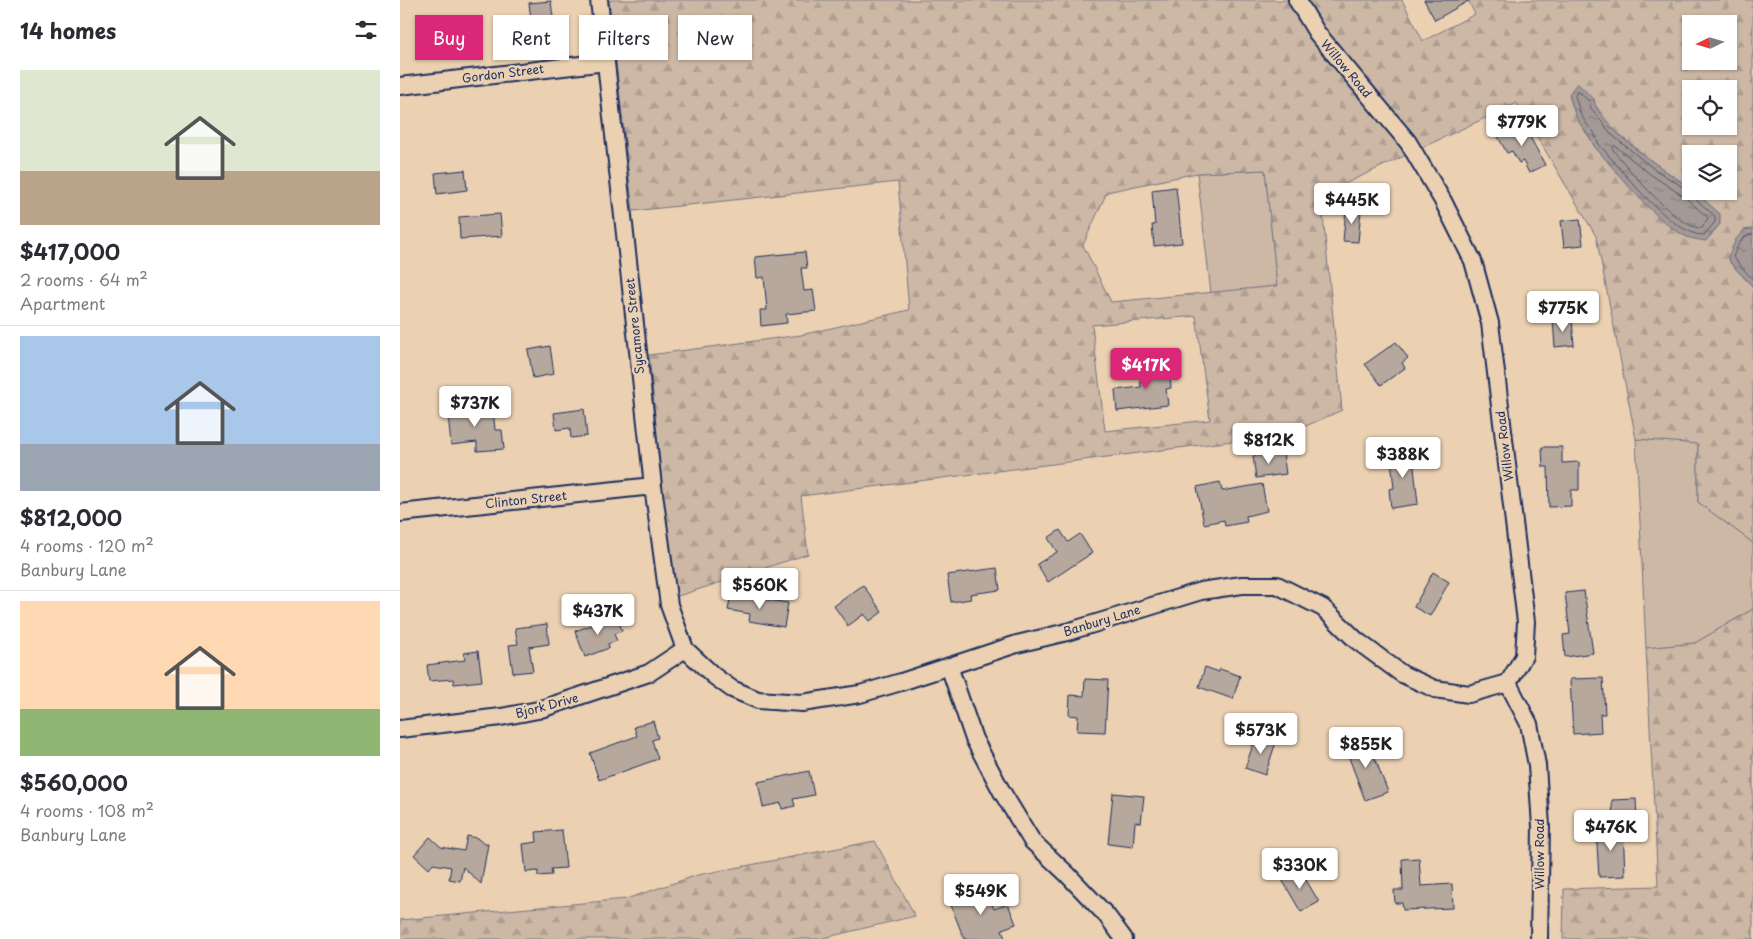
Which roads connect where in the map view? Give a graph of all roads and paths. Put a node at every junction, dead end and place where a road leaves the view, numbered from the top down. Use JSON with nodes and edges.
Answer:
{"nodes":[{"id":1,"x":599,"y":0,"type":"edge"},
{"id":2,"x":1297,"y":0,"type":"edge"},
{"id":3,"x":606,"y":62,"type":"junction"},
{"id":4,"x":400,"y":86,"type":"edge"},
{"id":5,"x":653,"y":486,"type":"junction"},
{"id":6,"x":400,"y":513,"type":"edge"},
{"id":7,"x":685,"y":649,"type":"junction"},
{"id":8,"x":949,"y":666,"type":"junction"},
{"id":9,"x":1508,"y":683,"type":"junction"},
{"id":10,"x":400,"y":729,"type":"edge"},
{"id":11,"x":1124,"y":939,"type":"edge"},
{"id":12,"x":1539,"y":939,"type":"edge"}],
"edges":[{"from":1,"to":3,"type":"street","name":"Sycamore Street"},
{"from":2,"to":9,"type":"street","name":"Willow Road"},
{"from":3,"to":4,"type":"street","name":"Gordon Street"},
{"from":3,"to":5,"type":"street","name":"Sycamore Street"},
{"from":5,"to":6,"type":"street","name":"Clinton Street"},
{"from":5,"to":7,"type":"street","name":"Sycamore Street"},
{"from":7,"to":8,"type":"street","name":"Banbury Lane"},
{"from":7,"to":10,"type":"street","name":"Bjork Drive"},
{"from":8,"to":9,"type":"street","name":"Banbury Lane"},
{"from":8,"to":11,"type":"street"},
{"from":9,"to":12,"type":"street","name":"Willow Road"}]}
